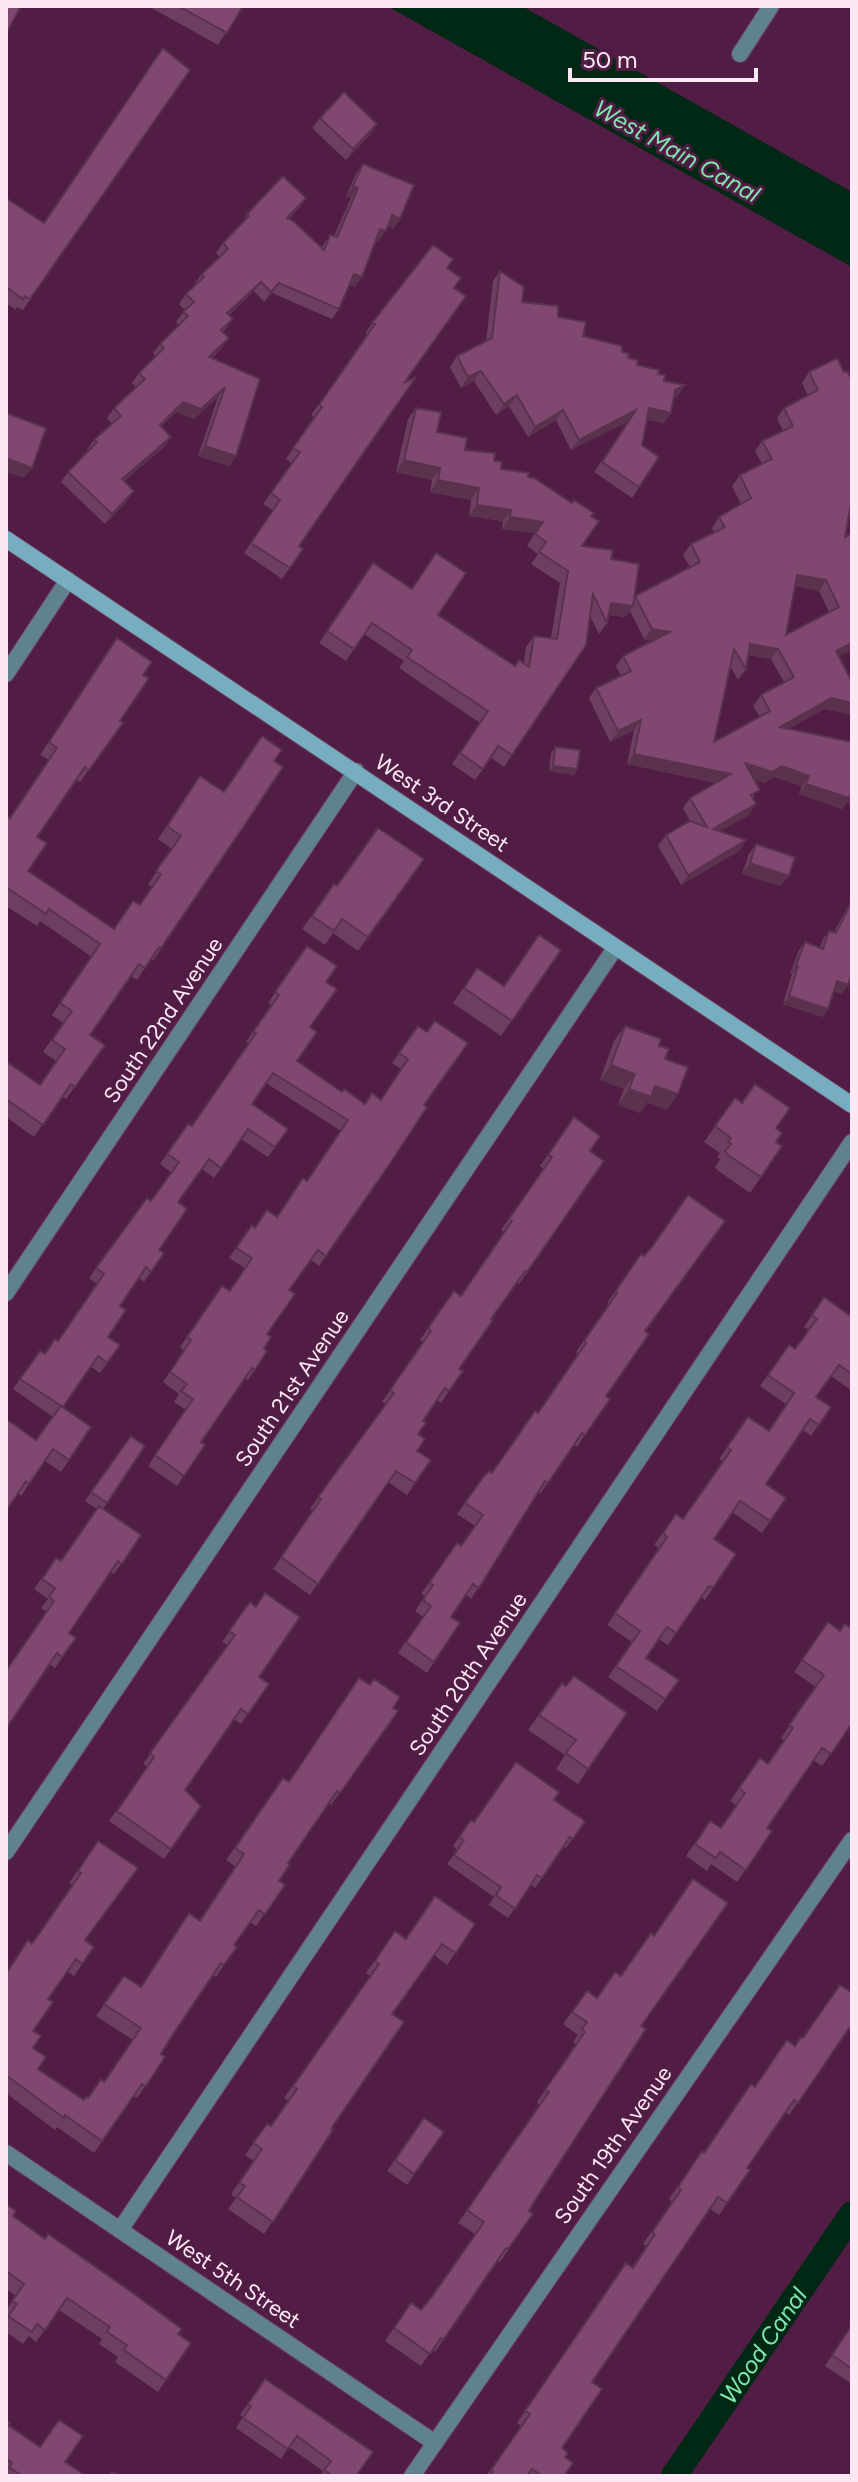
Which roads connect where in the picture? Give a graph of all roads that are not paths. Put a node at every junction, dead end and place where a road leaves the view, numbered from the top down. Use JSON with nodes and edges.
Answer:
{"nodes":[{"id":1,"x":771,"y":6,"type":"edge"},
{"id":2,"x":740,"y":54,"type":"dead end"},
{"id":3,"x":6,"y":539,"type":"edge"},
{"id":4,"x":68,"y":580,"type":"junction"},
{"id":5,"x":6,"y":674,"type":"edge"},
{"id":6,"x":356,"y":771,"type":"junction"},
{"id":7,"x":615,"y":948,"type":"junction"},
{"id":8,"x":852,"y":1105,"type":"edge"},
{"id":9,"x":852,"y":1142,"type":"edge"},
{"id":10,"x":6,"y":1293,"type":"edge"},
{"id":11,"x":852,"y":1840,"type":"edge"},
{"id":12,"x":6,"y":1852,"type":"edge"},
{"id":13,"x":6,"y":2153,"type":"edge"},
{"id":14,"x":120,"y":2230,"type":"junction"},
{"id":15,"x":435,"y":2443,"type":"junction"},
{"id":16,"x":412,"y":2476,"type":"edge"}],
"edges":[{"from":1,"to":2,"type":"street"},
{"from":3,"to":4,"type":"street","name":"West 3rd Street"},
{"from":4,"to":5,"type":"street"},
{"from":4,"to":6,"type":"street","name":"West 3rd Street"},
{"from":6,"to":7,"type":"street","name":"West 3rd Street"},
{"from":6,"to":10,"type":"street","name":"South 22nd Avenue"},
{"from":7,"to":8,"type":"street","name":"West 3rd Street"},
{"from":7,"to":12,"type":"street","name":"South 21st Avenue"},
{"from":9,"to":14,"type":"street","name":"South 20th Avenue"},
{"from":11,"to":15,"type":"street","name":"South 19th Avenue"},
{"from":13,"to":14,"type":"street","name":"West 5th Street"},
{"from":14,"to":15,"type":"street","name":"West 5th Street"},
{"from":15,"to":16,"type":"street","name":"South 19th Avenue"}]}
